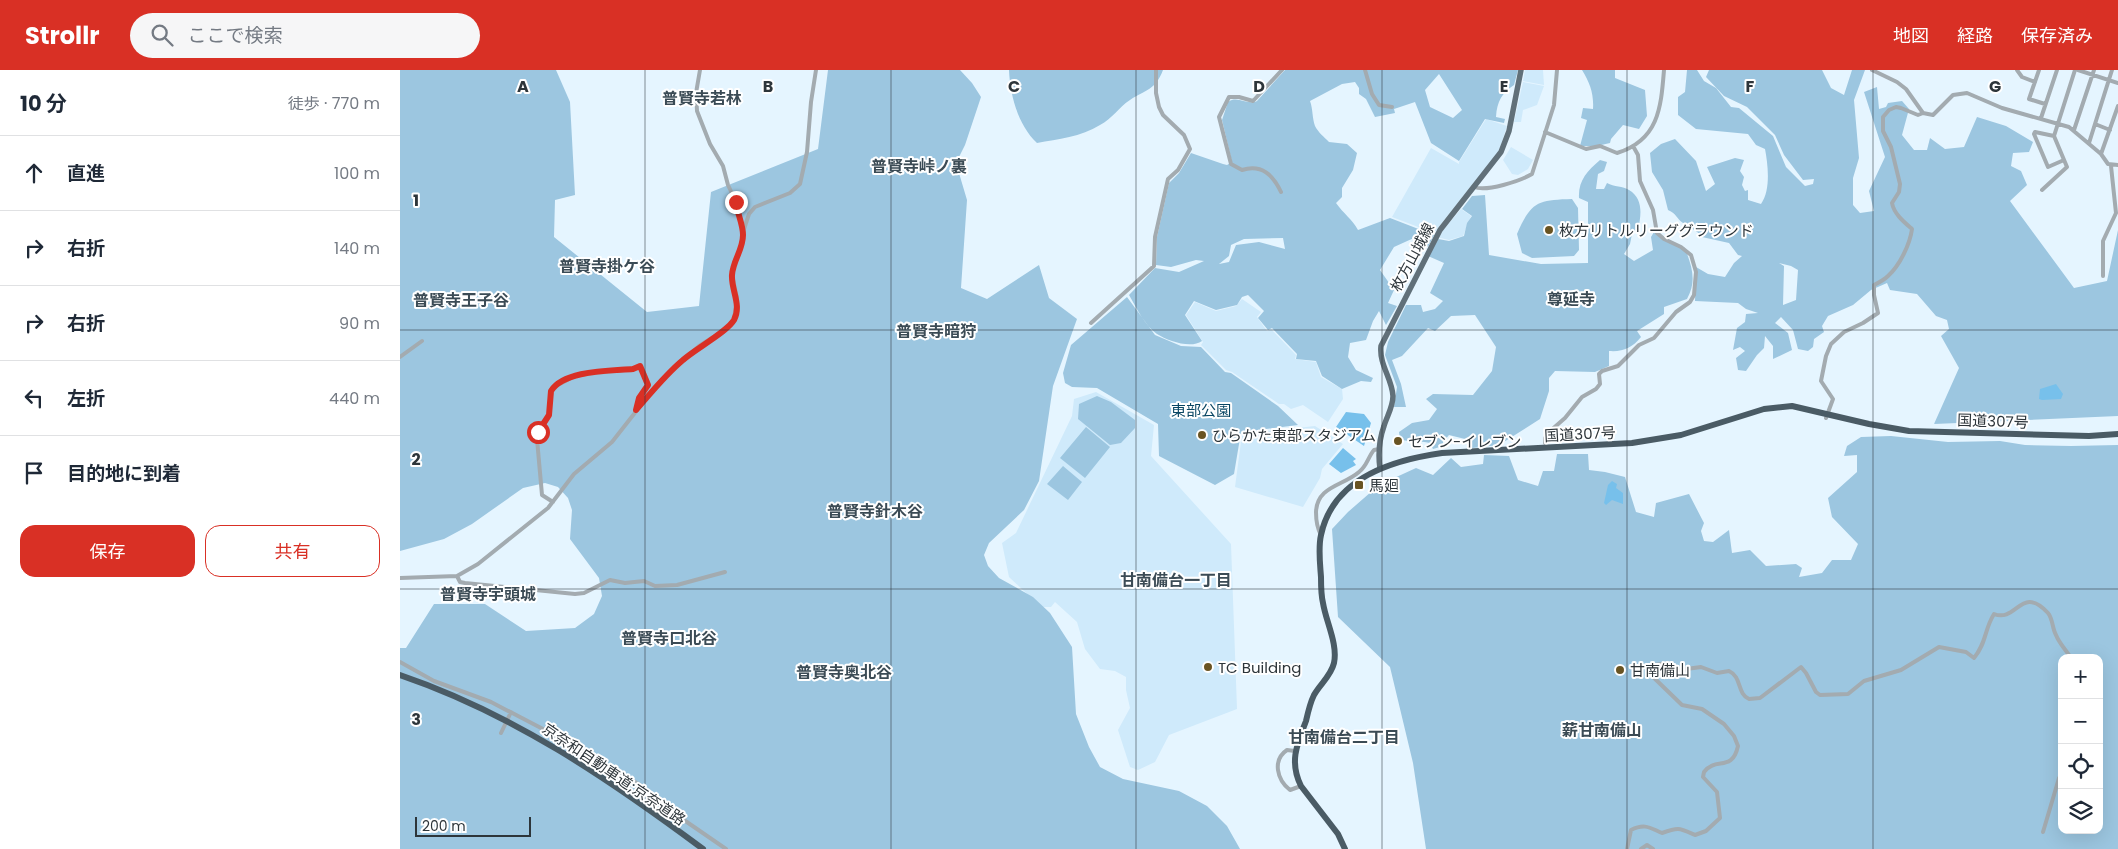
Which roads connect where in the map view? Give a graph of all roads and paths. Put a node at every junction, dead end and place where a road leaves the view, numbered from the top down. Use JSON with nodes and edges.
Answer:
{"nodes":[{"id":1,"x":700,"y":70,"type":"edge"},
{"id":2,"x":816,"y":70,"type":"edge"},
{"id":3,"x":1156,"y":70,"type":"edge"},
{"id":4,"x":1282,"y":70,"type":"edge"},
{"id":5,"x":1365,"y":70,"type":"edge"},
{"id":6,"x":1521,"y":70,"type":"edge"},
{"id":7,"x":1557,"y":70,"type":"edge"},
{"id":8,"x":1664,"y":70,"type":"edge"},
{"id":9,"x":1872,"y":70,"type":"edge"},
{"id":10,"x":2017,"y":70,"type":"edge"},
{"id":11,"x":2039,"y":70,"type":"edge"},
{"id":12,"x":2057,"y":70,"type":"edge"},
{"id":13,"x":2077,"y":70,"type":"edge"},
{"id":14,"x":2112,"y":70,"type":"edge"},
{"id":15,"x":2093,"y":72,"type":"edge"},
{"id":16,"x":2109,"y":80,"type":"junction"},
{"id":17,"x":2035,"y":82,"type":"junction"},
{"id":18,"x":2118,"y":83,"type":"edge"},
{"id":19,"x":2045,"y":104,"type":"junction"},
{"id":20,"x":2118,"y":106,"type":"edge"},
{"id":21,"x":1392,"y":107,"type":"dead end"},
{"id":22,"x":1923,"y":113,"type":"junction"},
{"id":23,"x":2041,"y":118,"type":"junction"},
{"id":24,"x":2059,"y":124,"type":"junction"},
{"id":25,"x":2094,"y":124,"type":"junction"},
{"id":26,"x":2074,"y":130,"type":"junction"},
{"id":27,"x":2110,"y":130,"type":"junction"},
{"id":28,"x":1545,"y":132,"type":"junction"},
{"id":29,"x":2054,"y":136,"type":"junction"},
{"id":30,"x":2089,"y":143,"type":"junction"},
{"id":31,"x":1633,"y":146,"type":"junction"},
{"id":32,"x":2101,"y":154,"type":"junction"},
{"id":33,"x":2064,"y":160,"type":"junction"},
{"id":34,"x":2118,"y":165,"type":"edge"},
{"id":35,"x":2111,"y":166,"type":"junction"},
{"id":36,"x":1474,"y":187,"type":"junction"},
{"id":37,"x":2042,"y":190,"type":"dead end"},
{"id":38,"x":1281,"y":192,"type":"dead end"},
{"id":39,"x":743,"y":233,"type":"junction"},
{"id":40,"x":2103,"y":276,"type":"dead end"},
{"id":41,"x":1092,"y":323,"type":"dead end"},
{"id":42,"x":422,"y":340,"type":"dead end"},
{"id":43,"x":400,"y":357,"type":"edge"},
{"id":44,"x":636,"y":410,"type":"junction"},
{"id":45,"x":1827,"y":416,"type":"junction"},
{"id":46,"x":2118,"y":434,"type":"edge"},
{"id":47,"x":1545,"y":443,"type":"dead end"},
{"id":48,"x":1379,"y":449,"type":"junction"},
{"id":49,"x":1380,"y":469,"type":"junction"},
{"id":50,"x":553,"y":502,"type":"junction"},
{"id":51,"x":1321,"y":534,"type":"junction"},
{"id":52,"x":725,"y":572,"type":"dead end"},
{"id":53,"x":457,"y":576,"type":"junction"},
{"id":54,"x":400,"y":578,"type":"edge"},
{"id":55,"x":2068,"y":654,"type":"edge"},
{"id":56,"x":400,"y":662,"type":"edge"},
{"id":57,"x":400,"y":676,"type":"edge"},
{"id":58,"x":510,"y":713,"type":"junction"},
{"id":59,"x":500,"y":733,"type":"dead end"},
{"id":60,"x":1295,"y":751,"type":"junction"},
{"id":61,"x":2058,"y":781,"type":"edge"},
{"id":62,"x":1301,"y":786,"type":"junction"},
{"id":63,"x":2043,"y":832,"type":"dead end"},
{"id":64,"x":699,"y":849,"type":"edge"},
{"id":65,"x":703,"y":849,"type":"edge"},
{"id":66,"x":726,"y":849,"type":"edge"},
{"id":67,"x":1345,"y":849,"type":"edge"},
{"id":68,"x":1627,"y":849,"type":"edge"},
{"id":69,"x":1641,"y":849,"type":"edge"},
{"id":70,"x":1653,"y":849,"type":"edge"}],
"edges":[{"from":1,"to":39,"type":"street"},
{"from":2,"to":39,"type":"street"},
{"from":3,"to":41,"type":"street"},
{"from":4,"to":38,"type":"street"},
{"from":5,"to":21,"type":"street"},
{"from":6,"to":36,"type":"main road","name":"枚方山城線"},
{"from":7,"to":28,"type":"street"},
{"from":8,"to":31,"type":"street"},
{"from":9,"to":22,"type":"street"},
{"from":10,"to":17,"type":"street"},
{"from":11,"to":17,"type":"street"},
{"from":12,"to":19,"type":"street"},
{"from":13,"to":15,"type":"street"},
{"from":13,"to":24,"type":"street"},
{"from":14,"to":16,"type":"street"},
{"from":15,"to":16,"type":"street"},
{"from":15,"to":26,"type":"street"},
{"from":16,"to":18,"type":"street"},
{"from":16,"to":25,"type":"street"},
{"from":17,"to":19,"type":"street"},
{"from":19,"to":23,"type":"street"},
{"from":20,"to":27,"type":"street"},
{"from":22,"to":23,"type":"street"},
{"from":22,"to":45,"type":"street"},
{"from":23,"to":24,"type":"street"},
{"from":24,"to":26,"type":"street"},
{"from":24,"to":29,"type":"street"},
{"from":25,"to":27,"type":"street"},
{"from":25,"to":30,"type":"street"},
{"from":26,"to":30,"type":"street"},
{"from":27,"to":32,"type":"street"},
{"from":28,"to":31,"type":"street"},
{"from":28,"to":36,"type":"street"},
{"from":29,"to":33,"type":"street"},
{"from":29,"to":33,"type":"street"},
{"from":30,"to":32,"type":"street"},
{"from":31,"to":47,"type":"street"},
{"from":32,"to":35,"type":"street"},
{"from":33,"to":37,"type":"street"},
{"from":34,"to":35,"type":"street"},
{"from":35,"to":40,"type":"street"},
{"from":36,"to":48,"type":"main road","name":"枚方山城線"},
{"from":39,"to":44,"type":"street"},
{"from":42,"to":43,"type":"street"},
{"from":44,"to":50,"type":"street"},
{"from":44,"to":50,"type":"street"},
{"from":45,"to":46,"type":"highway","name":"国道307号"},
{"from":45,"to":49,"type":"highway","name":"国道307号"},
{"from":48,"to":49,"type":"main road","name":"枚方山城線"},
{"from":48,"to":51,"type":"street"},
{"from":49,"to":51,"type":"highway","name":"国道307号"},
{"from":50,"to":53,"type":"street"},
{"from":51,"to":60,"type":"highway","name":"国道307号"},
{"from":52,"to":53,"type":"street"},
{"from":53,"to":54,"type":"street"},
{"from":55,"to":68,"type":"street"},
{"from":56,"to":58,"type":"street"},
{"from":57,"to":64,"type":"highway","name":"京奈和自動車道;京奈道路"},
{"from":57,"to":65,"type":"highway","name":"京奈和自動車道;京奈道路"},
{"from":58,"to":59,"type":"street"},
{"from":58,"to":66,"type":"street"},
{"from":60,"to":62,"type":"highway","name":"国道307号"},
{"from":60,"to":62,"type":"street"},
{"from":61,"to":63,"type":"street"},
{"from":62,"to":67,"type":"highway","name":"国道307号"},
{"from":69,"to":70,"type":"street"}]}
